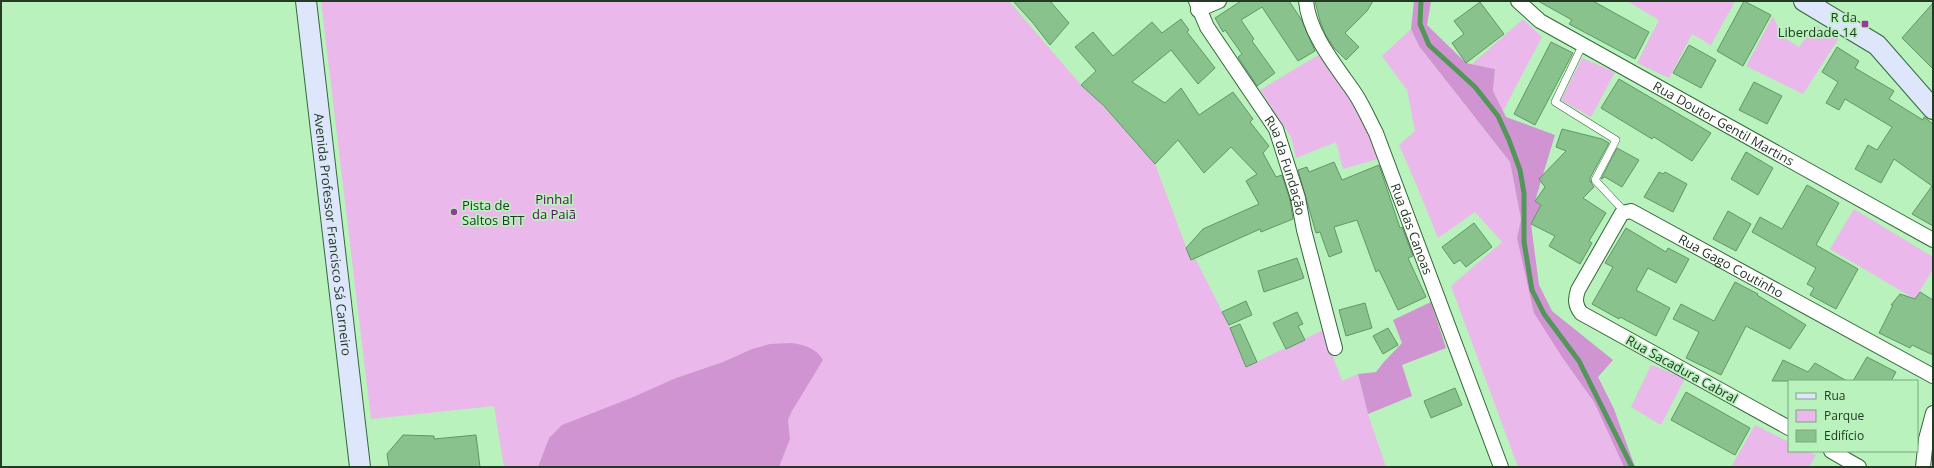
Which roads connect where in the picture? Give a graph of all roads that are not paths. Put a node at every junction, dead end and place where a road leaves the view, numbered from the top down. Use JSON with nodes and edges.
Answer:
{"nodes":[{"id":1,"x":306,"y":1,"type":"edge"},
{"id":2,"x":1219,"y":1,"type":"edge"},
{"id":3,"x":1306,"y":1,"type":"edge"},
{"id":4,"x":1518,"y":1,"type":"edge"},
{"id":5,"x":1804,"y":1,"type":"edge"},
{"id":6,"x":1197,"y":6,"type":"edge"},
{"id":7,"x":1582,"y":44,"type":"junction"},
{"id":8,"x":1933,"y":109,"type":"edge"},
{"id":9,"x":1625,"y":212,"type":"junction"},
{"id":10,"x":1933,"y":240,"type":"edge"},
{"id":11,"x":1335,"y":348,"type":"dead end"},
{"id":12,"x":1933,"y":376,"type":"edge"},
{"id":13,"x":1933,"y":413,"type":"edge"},
{"id":14,"x":1788,"y":427,"type":"edge"},
{"id":15,"x":1832,"y":452,"type":"edge"},
{"id":16,"x":360,"y":467,"type":"edge"},
{"id":17,"x":1501,"y":467,"type":"edge"},
{"id":18,"x":1859,"y":467,"type":"edge"},
{"id":19,"x":1923,"y":467,"type":"edge"}],
"edges":[{"from":1,"to":16,"type":"main road","name":"Avenida Professor Francisco Sá Carneiro"},
{"from":2,"to":6,"type":"street"},
{"from":3,"to":17,"type":"street","name":"Rua das Canoas"},
{"from":4,"to":7,"type":"street","name":"Rua Doutor Gentil Martins"},
{"from":5,"to":8,"type":"main road"},
{"from":6,"to":11,"type":"street","name":"Rua da Fundação"},
{"from":7,"to":9,"type":"lane"},
{"from":7,"to":10,"type":"street","name":"Rua Doutor Gentil Martins"},
{"from":9,"to":12,"type":"street","name":"Rua Gago Coutinho"},
{"from":9,"to":14,"type":"street","name":"Rua Sacadura Cabral"},
{"from":13,"to":19,"type":"street"},
{"from":15,"to":18,"type":"street"}]}
